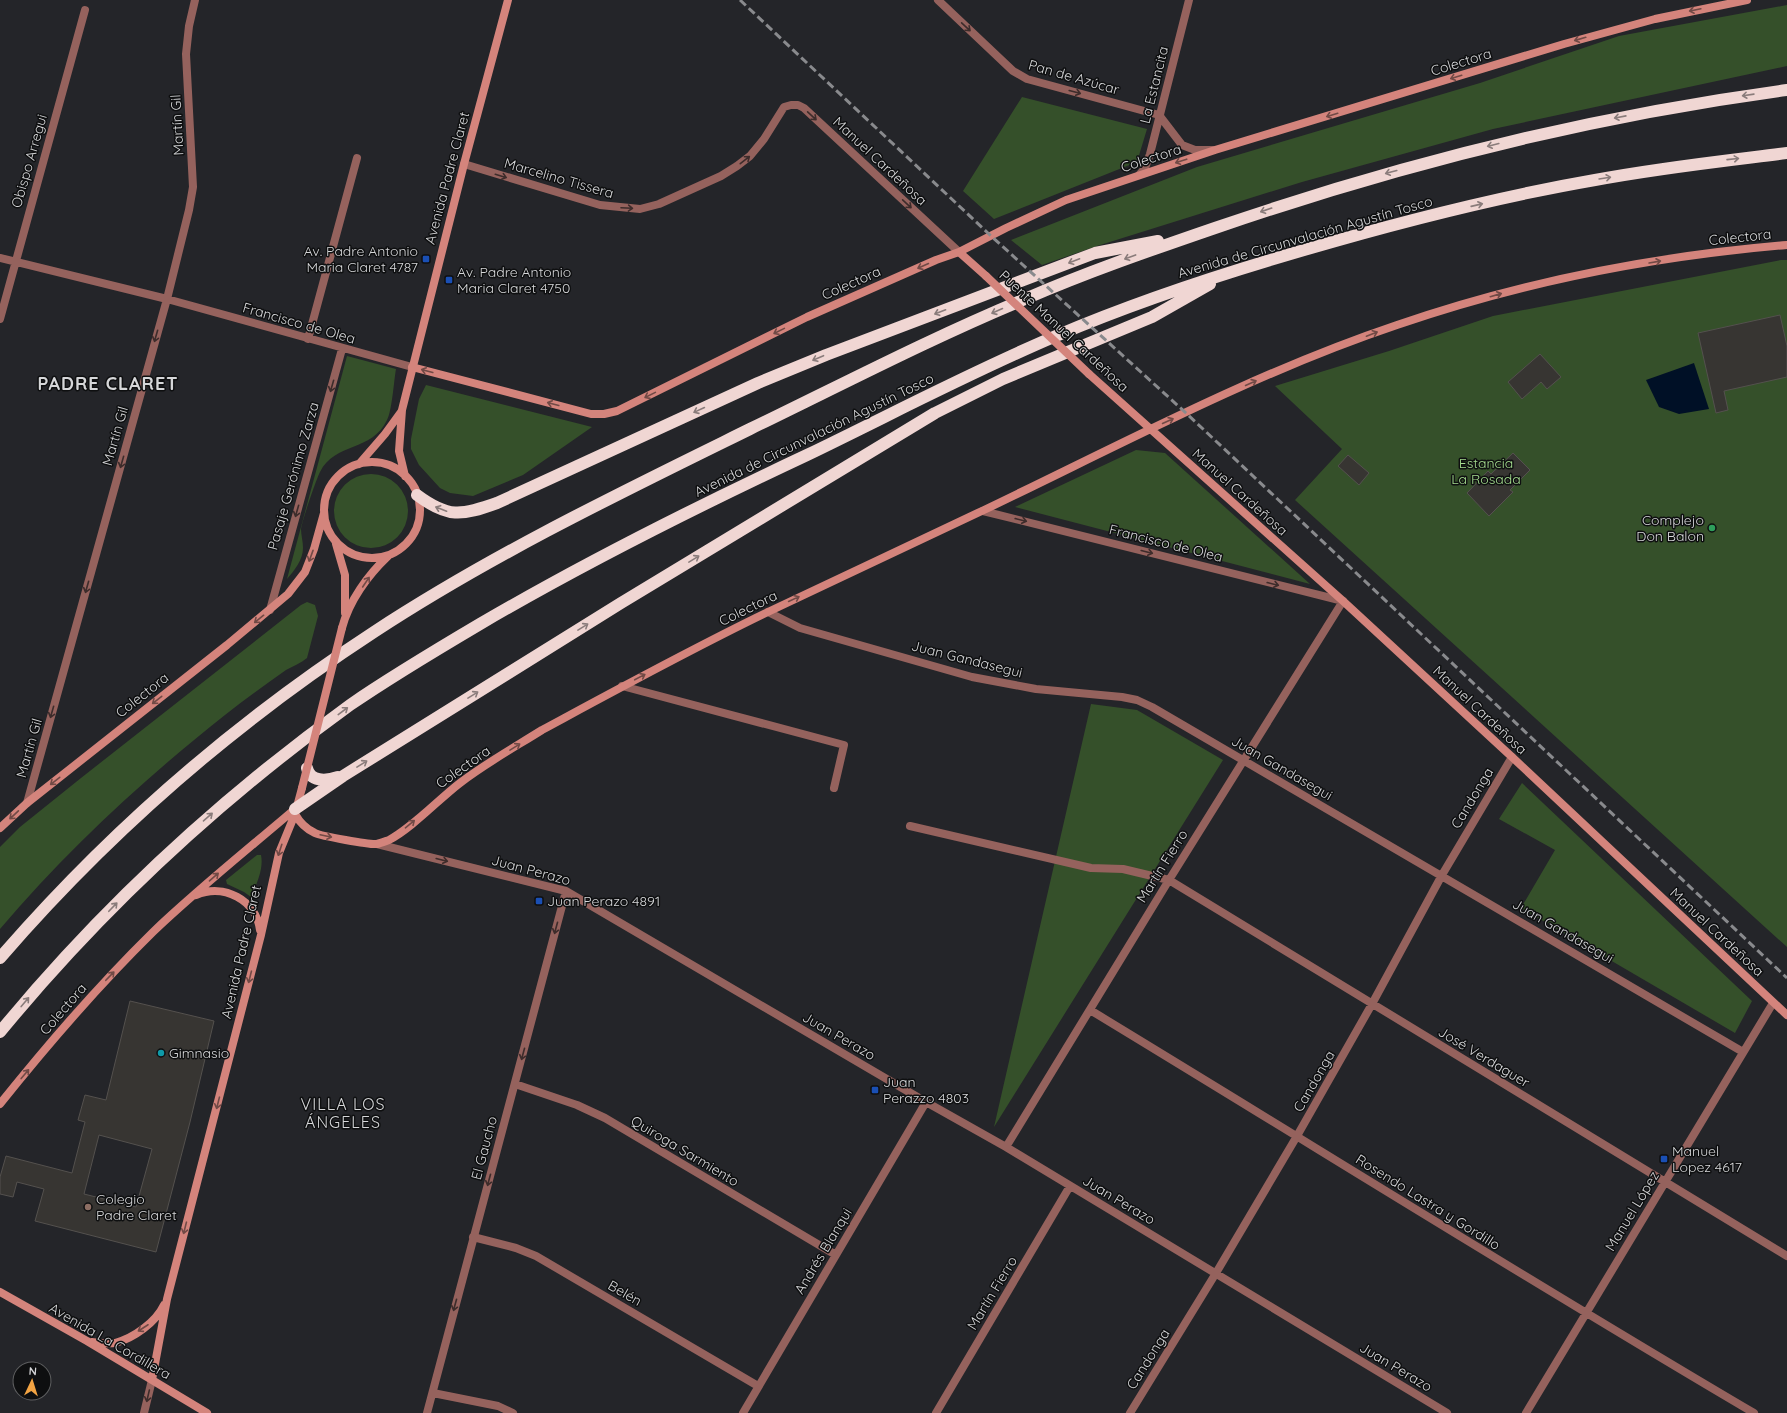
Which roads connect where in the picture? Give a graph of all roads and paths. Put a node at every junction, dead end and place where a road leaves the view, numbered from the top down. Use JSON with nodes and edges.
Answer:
{"nodes":[{"id":1,"x":195,"y":0,"type":"edge"},
{"id":2,"x":508,"y":0,"type":"edge"},
{"id":3,"x":938,"y":0,"type":"edge"},
{"id":4,"x":1189,"y":0,"type":"edge"},
{"id":5,"x":1747,"y":0,"type":"edge"},
{"id":6,"x":85,"y":10,"type":"dead end"},
{"id":7,"x":1787,"y":90,"type":"edge"},
{"id":8,"x":780,"y":112,"type":"joint"},
{"id":9,"x":1159,"y":115,"type":"junction"},
{"id":10,"x":1215,"y":150,"type":"junction"},
{"id":11,"x":1787,"y":153,"type":"edge"},
{"id":12,"x":357,"y":158,"type":"dead end"},
{"id":13,"x":464,"y":164,"type":"junction"},
{"id":14,"x":1139,"y":175,"type":"junction"},
{"id":15,"x":1194,"y":235,"type":"junction"},
{"id":16,"x":1787,"y":246,"type":"edge"},
{"id":17,"x":959,"y":252,"type":"junction"},
{"id":18,"x":0,"y":258,"type":"edge"},
{"id":19,"x":15,"y":262,"type":"junction"},
{"id":20,"x":1232,"y":271,"type":"junction"},
{"id":21,"x":167,"y":299,"type":"junction"},
{"id":22,"x":0,"y":319,"type":"edge"},
{"id":23,"x":308,"y":338,"type":"junction"},
{"id":24,"x":342,"y":349,"type":"junction"},
{"id":25,"x":412,"y":367,"type":"junction"},
{"id":26,"x":402,"y":410,"type":"junction"},
{"id":27,"x":591,"y":414,"type":"joint"},
{"id":28,"x":1150,"y":430,"type":"junction"},
{"id":29,"x":359,"y":464,"type":"junction"},
{"id":30,"x":405,"y":476,"type":"junction"},
{"id":31,"x":417,"y":495,"type":"junction"},
{"id":32,"x":983,"y":511,"type":"junction"},
{"id":33,"x":324,"y":513,"type":"junction"},
{"id":34,"x":335,"y":542,"type":"junction"},
{"id":35,"x":391,"y":554,"type":"junction"},
{"id":36,"x":1343,"y":601,"type":"junction"},
{"id":37,"x":270,"y":610,"type":"junction"},
{"id":38,"x":768,"y":612,"type":"junction"},
{"id":39,"x":345,"y":614,"type":"junction"},
{"id":40,"x":622,"y":686,"type":"junction"},
{"id":41,"x":1512,"y":756,"type":"junction"},
{"id":42,"x":1244,"y":760,"type":"junction"},
{"id":43,"x":307,"y":768,"type":"junction"},
{"id":44,"x":343,"y":776,"type":"junction"},
{"id":45,"x":834,"y":788,"type":"dead end"},
{"id":46,"x":27,"y":803,"type":"junction"},
{"id":47,"x":295,"y":812,"type":"junction"},
{"id":48,"x":910,"y":826,"type":"dead end"},
{"id":49,"x":0,"y":828,"type":"edge"},
{"id":50,"x":377,"y":844,"type":"junction"},
{"id":51,"x":1442,"y":875,"type":"junction"},
{"id":52,"x":1169,"y":880,"type":"junction"},
{"id":53,"x":566,"y":891,"type":"junction"},
{"id":54,"x":190,"y":898,"type":"junction"},
{"id":55,"x":260,"y":935,"type":"junction"},
{"id":56,"x":0,"y":958,"type":"edge"},
{"id":57,"x":1773,"y":1003,"type":"junction"},
{"id":58,"x":1372,"y":1004,"type":"junction"},
{"id":59,"x":1090,"y":1010,"type":"junction"},
{"id":60,"x":1787,"y":1015,"type":"edge"},
{"id":61,"x":0,"y":1032,"type":"edge"},
{"id":62,"x":1743,"y":1052,"type":"junction"},
{"id":63,"x":515,"y":1084,"type":"junction"},
{"id":64,"x":926,"y":1102,"type":"junction"},
{"id":65,"x":0,"y":1104,"type":"edge"},
{"id":66,"x":1298,"y":1136,"type":"junction"},
{"id":67,"x":1006,"y":1147,"type":"junction"},
{"id":68,"x":1665,"y":1182,"type":"junction"},
{"id":69,"x":1070,"y":1186,"type":"junction"},
{"id":70,"x":473,"y":1237,"type":"junction"},
{"id":71,"x":836,"y":1255,"type":"junction"},
{"id":72,"x":1787,"y":1256,"type":"edge"},
{"id":73,"x":1216,"y":1273,"type":"junction"},
{"id":74,"x":0,"y":1292,"type":"edge"},
{"id":75,"x":167,"y":1299,"type":"junction"},
{"id":76,"x":1585,"y":1314,"type":"junction"},
{"id":77,"x":88,"y":1341,"type":"junction"},
{"id":78,"x":152,"y":1380,"type":"junction"},
{"id":79,"x":758,"y":1386,"type":"junction"},
{"id":80,"x":433,"y":1393,"type":"junction"},
{"id":81,"x":144,"y":1413,"type":"edge"},
{"id":82,"x":207,"y":1413,"type":"edge"},
{"id":83,"x":427,"y":1413,"type":"edge"},
{"id":84,"x":513,"y":1413,"type":"edge"},
{"id":85,"x":743,"y":1413,"type":"edge"},
{"id":86,"x":936,"y":1413,"type":"edge"},
{"id":87,"x":1130,"y":1413,"type":"edge"},
{"id":88,"x":1447,"y":1413,"type":"edge"},
{"id":89,"x":1526,"y":1413,"type":"edge"},
{"id":90,"x":1754,"y":1413,"type":"edge"}],
"edges":[{"from":1,"to":21,"type":"street","name":"Martín Gil"},
{"from":2,"to":13,"type":"main road","name":"Avenida Padre Claret"},
{"from":3,"to":9,"type":"street","name":"Pan de Azúcar","one_way":true},
{"from":4,"to":9,"type":"street","name":"La Estancita"},
{"from":5,"to":10,"type":"main road","name":"Colectora","one_way":true},
{"from":6,"to":19,"type":"street","name":"Obispo Arregui"},
{"from":7,"to":15,"type":"highway","one_way":true},
{"from":13,"to":8,"type":"street","name":"Marcelino Tissera","one_way":true},
{"from":8,"to":17,"type":"street","name":"Manuel Cardeñosa","one_way":true},
{"from":9,"to":10,"type":"street"},
{"from":9,"to":14,"type":"street","name":"La Estancita"},
{"from":10,"to":14,"type":"main road","name":"Colectora","one_way":true},
{"from":20,"to":11,"type":"highway","name":"Avenida de Circunvalación Agustín Tosco","one_way":true},
{"from":12,"to":23,"type":"street"},
{"from":13,"to":25,"type":"main road","name":"Avenida Padre Claret"},
{"from":14,"to":17,"type":"main road","name":"Colectora"},
{"from":15,"to":31,"type":"highway","one_way":true},
{"from":15,"to":56,"type":"highway","one_way":true},
{"from":28,"to":16,"type":"main road","name":"Colectora","one_way":true},
{"from":17,"to":27,"type":"main road","name":"Colectora","one_way":true},
{"from":17,"to":28,"type":"main road","name":"Puente Manuel Cardeñosa","bridge":true},
{"from":18,"to":19,"type":"street","name":"Francisco de Olea"},
{"from":19,"to":21,"type":"street","name":"Francisco de Olea"},
{"from":19,"to":22,"type":"street","name":"Obispo Arregui"},
{"from":44,"to":20,"type":"highway","one_way":true},
{"from":61,"to":20,"type":"highway","name":"Avenida de Circunvalación Agustín Tosco","one_way":true},
{"from":21,"to":23,"type":"street","name":"Francisco de Olea"},
{"from":21,"to":46,"type":"street","name":"Martín Gil","one_way":true},
{"from":23,"to":24,"type":"street","name":"Francisco de Olea"},
{"from":24,"to":25,"type":"street","name":"Francisco de Olea"},
{"from":24,"to":37,"type":"street","name":"Pasaje Gerónimo Zarza","one_way":true},
{"from":25,"to":26,"type":"main road","name":"Avenida Padre Claret"},
{"from":27,"to":25,"type":"main road","name":"Francisco de Olea","one_way":true},
{"from":26,"to":29,"type":"main road","name":"Avenida Padre Claret"},
{"from":26,"to":30,"type":"main road","name":"Avenida Padre Claret"},
{"from":28,"to":32,"type":"main road","name":"Colectora"},
{"from":28,"to":36,"type":"main road","name":"Manuel Cardeñosa"},
{"from":29,"to":30,"type":"main road"},
{"from":29,"to":33,"type":"main road"},
{"from":30,"to":31,"type":"main road"},
{"from":31,"to":35,"type":"main road"},
{"from":32,"to":36,"type":"street","name":"Francisco de Olea","one_way":true},
{"from":38,"to":32,"type":"main road","name":"Colectora","one_way":true},
{"from":33,"to":34,"type":"main road"},
{"from":33,"to":37,"type":"main road","name":"Colectora","one_way":true},
{"from":34,"to":35,"type":"main road"},
{"from":34,"to":39,"type":"main road","name":"Avenida Padre Claret"},
{"from":39,"to":35,"type":"main road","name":"Avenida Padre Claret","one_way":true},
{"from":36,"to":41,"type":"main road","name":"Manuel Cardeñosa"},
{"from":36,"to":42,"type":"street","name":"Martín Fierro"},
{"from":37,"to":46,"type":"main road","name":"Colectora","one_way":true},
{"from":40,"to":38,"type":"main road","name":"Colectora","one_way":true},
{"from":38,"to":42,"type":"street","name":"Juan Gandasegui"},
{"from":39,"to":43,"type":"main road","name":"Avenida Padre Claret","bridge":true},
{"from":40,"to":45,"type":"street"},
{"from":50,"to":40,"type":"main road","name":"Colectora","one_way":true},
{"from":41,"to":51,"type":"street","name":"Candonga"},
{"from":41,"to":57,"type":"main road","name":"Manuel Cardeñosa"},
{"from":42,"to":51,"type":"street","name":"Juan Gandasegui"},
{"from":42,"to":52,"type":"street","name":"Martín Fierro"},
{"from":43,"to":44,"type":"highway"},
{"from":43,"to":47,"type":"main road","name":"Avenida Padre Claret","bridge":true},
{"from":44,"to":47,"type":"highway"},
{"from":46,"to":49,"type":"main road","name":"Colectora","one_way":true},
{"from":47,"to":50,"type":"main road","name":"Juan Perazo","one_way":true},
{"from":54,"to":47,"type":"main road","name":"Colectora","one_way":true},
{"from":47,"to":55,"type":"main road","name":"Avenida Padre Claret","one_way":true},
{"from":48,"to":52,"type":"street","name":"José Verdaguer"},
{"from":50,"to":53,"type":"street","name":"Juan Perazo","one_way":true},
{"from":51,"to":58,"type":"street","name":"Candonga"},
{"from":51,"to":62,"type":"street","name":"Juan Gandasegui"},
{"from":52,"to":58,"type":"street","name":"José Verdaguer"},
{"from":52,"to":59,"type":"street","name":"Martín Fierro"},
{"from":53,"to":63,"type":"street","name":"El Gaucho","one_way":true},
{"from":53,"to":64,"type":"street","name":"Juan Perazo"},
{"from":54,"to":55,"type":"main road"},
{"from":65,"to":54,"type":"main road","name":"Colectora","one_way":true},
{"from":55,"to":75,"type":"main road","name":"Avenida Padre Claret","one_way":true},
{"from":57,"to":60,"type":"main road","name":"Manuel Cardeñosa"},
{"from":57,"to":62,"type":"street","name":"Manuel López"},
{"from":58,"to":66,"type":"street","name":"Candonga"},
{"from":58,"to":68,"type":"street","name":"José Verdaguer"},
{"from":59,"to":66,"type":"street","name":"Rosendo Lastra y Gordillo"},
{"from":59,"to":67,"type":"street","name":"Martín Fierro"},
{"from":62,"to":68,"type":"street","name":"Manuel López"},
{"from":63,"to":70,"type":"street","name":"El Gaucho","one_way":true},
{"from":63,"to":71,"type":"street","name":"Quiroga Sarmiento"},
{"from":64,"to":67,"type":"street","name":"Juan Perazo"},
{"from":64,"to":71,"type":"street","name":"Andrés Blanqui"},
{"from":66,"to":73,"type":"street","name":"Candonga"},
{"from":66,"to":76,"type":"street","name":"Rosendo Lastra y Gordillo"},
{"from":67,"to":69,"type":"street","name":"Juan Perazo"},
{"from":68,"to":72,"type":"street","name":"José Verdaguer"},
{"from":68,"to":76,"type":"street","name":"Manuel López"},
{"from":69,"to":73,"type":"street","name":"Juan Perazo"},
{"from":69,"to":86,"type":"street","name":"Martín Fierro"},
{"from":70,"to":79,"type":"street","name":"Belén"},
{"from":70,"to":80,"type":"street","name":"El Gaucho","one_way":true},
{"from":71,"to":79,"type":"street","name":"Andrés Blanqui"},
{"from":73,"to":87,"type":"street","name":"Candonga"},
{"from":73,"to":88,"type":"street","name":"Juan Perazo"},
{"from":74,"to":77,"type":"main road","name":"Avenida La Cordillera"},
{"from":75,"to":77,"type":"main road","name":"Avenida Padre Claret","one_way":true},
{"from":75,"to":78,"type":"main road","name":"Avenida Padre Claret"},
{"from":76,"to":89,"type":"street","name":"Manuel López"},
{"from":76,"to":90,"type":"street","name":"Rosendo Lastra y Gordillo"},
{"from":77,"to":78,"type":"main road","name":"Avenida La Cordillera"},
{"from":78,"to":81,"type":"street","one_way":true},
{"from":78,"to":82,"type":"main road","name":"Avenida La Cordillera"},
{"from":79,"to":85,"type":"street","name":"Andrés Blanqui"},
{"from":80,"to":83,"type":"street","name":"El Gaucho"},
{"from":80,"to":84,"type":"street"}]}
